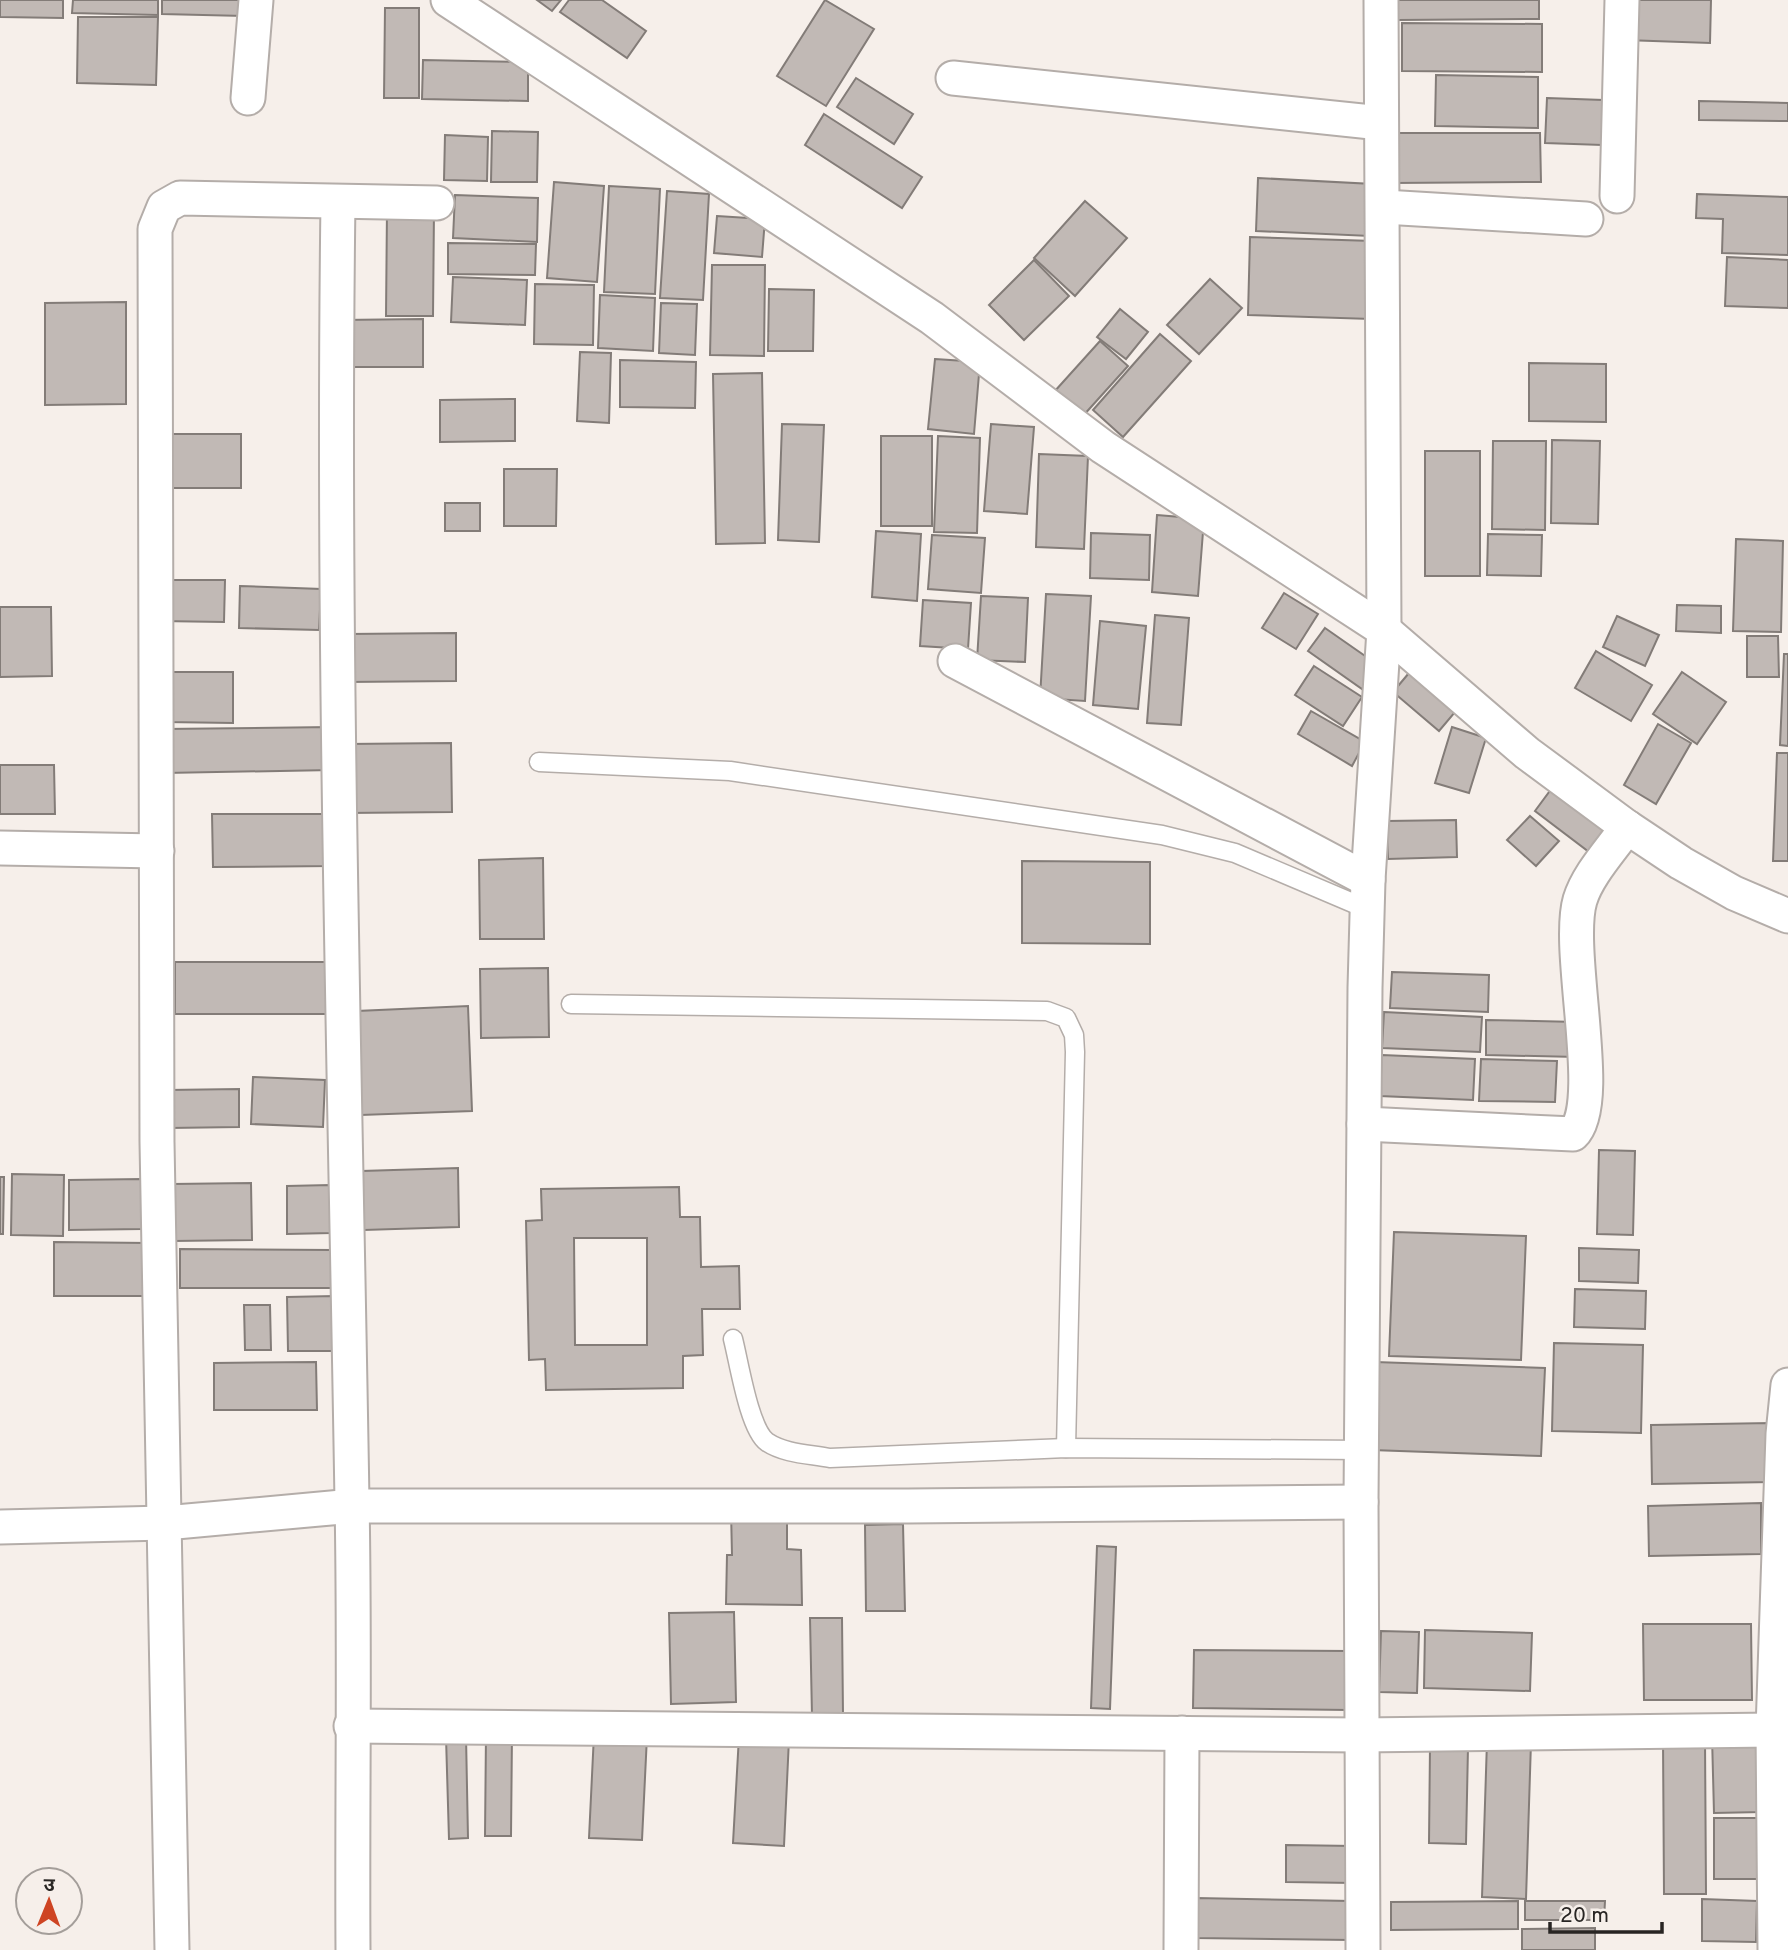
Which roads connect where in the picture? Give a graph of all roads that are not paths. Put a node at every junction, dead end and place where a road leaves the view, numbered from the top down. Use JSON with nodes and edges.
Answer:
{"nodes":[{"id":1,"x":256,"y":0,"type":"edge"},
{"id":2,"x":448,"y":0,"type":"edge"},
{"id":3,"x":1381,"y":0,"type":"edge"},
{"id":4,"x":1622,"y":0,"type":"edge"},
{"id":5,"x":953,"y":78,"type":"dead end"},
{"id":6,"x":248,"y":98,"type":"dead end"},
{"id":7,"x":1381,"y":122,"type":"junction"},
{"id":8,"x":1617,"y":196,"type":"dead end"},
{"id":9,"x":338,"y":202,"type":"junction"},
{"id":10,"x":437,"y":203,"type":"dead end"},
{"id":11,"x":1384,"y":206,"type":"junction"},
{"id":12,"x":1587,"y":219,"type":"dead end"},
{"id":13,"x":1384,"y":631,"type":"junction"},
{"id":14,"x":955,"y":661,"type":"dead end"},
{"id":15,"x":539,"y":762,"type":"dead end"},
{"id":16,"x":1627,"y":827,"type":"junction"},
{"id":17,"x":0,"y":848,"type":"edge"},
{"id":18,"x":157,"y":851,"type":"junction"},
{"id":19,"x":1367,"y":895,"type":"junction"},
{"id":20,"x":1788,"y":916,"type":"edge"},
{"id":21,"x":571,"y":1004,"type":"dead end"},
{"id":22,"x":1364,"y":1124,"type":"junction"},
{"id":23,"x":733,"y":1339,"type":"dead end"},
{"id":24,"x":1788,"y":1385,"type":"edge"},
{"id":25,"x":1066,"y":1448,"type":"junction"},
{"id":26,"x":1364,"y":1450,"type":"junction"},
{"id":27,"x":1361,"y":1502,"type":"junction"},
{"id":28,"x":353,"y":1506,"type":"junction"},
{"id":29,"x":165,"y":1523,"type":"junction"},
{"id":30,"x":0,"y":1527,"type":"edge"},
{"id":31,"x":351,"y":1726,"type":"junction"},
{"id":32,"x":1773,"y":1730,"type":"junction"},
{"id":33,"x":1182,"y":1733,"type":"junction"},
{"id":34,"x":1361,"y":1735,"type":"junction"},
{"id":35,"x":172,"y":1950,"type":"edge"},
{"id":36,"x":353,"y":1950,"type":"edge"},
{"id":37,"x":1181,"y":1950,"type":"edge"},
{"id":38,"x":1363,"y":1950,"type":"edge"},
{"id":39,"x":1775,"y":1950,"type":"edge"}],
"edges":[{"from":1,"to":6,"type":"street"},
{"from":2,"to":13,"type":"street"},
{"from":3,"to":7,"type":"street"},
{"from":4,"to":8,"type":"street"},
{"from":5,"to":7,"type":"street"},
{"from":7,"to":11,"type":"street"},
{"from":9,"to":10,"type":"street"},
{"from":9,"to":18,"type":"street"},
{"from":9,"to":28,"type":"street"},
{"from":11,"to":12,"type":"street"},
{"from":11,"to":13,"type":"street"},
{"from":13,"to":16,"type":"street"},
{"from":13,"to":19,"type":"street"},
{"from":14,"to":19,"type":"street"},
{"from":15,"to":19,"type":"lane"},
{"from":16,"to":20,"type":"street"},
{"from":16,"to":22,"type":"street"},
{"from":17,"to":18,"type":"street"},
{"from":18,"to":29,"type":"street"},
{"from":19,"to":22,"type":"street"},
{"from":21,"to":25,"type":"lane"},
{"from":22,"to":26,"type":"street"},
{"from":23,"to":25,"type":"lane"},
{"from":24,"to":32,"type":"street"},
{"from":25,"to":26,"type":"lane"},
{"from":26,"to":27,"type":"street"},
{"from":27,"to":28,"type":"street"},
{"from":27,"to":34,"type":"street"},
{"from":28,"to":29,"type":"street"},
{"from":28,"to":31,"type":"street"},
{"from":29,"to":30,"type":"street"},
{"from":29,"to":35,"type":"street"},
{"from":31,"to":33,"type":"street"},
{"from":31,"to":36,"type":"street"},
{"from":32,"to":34,"type":"street"},
{"from":32,"to":39,"type":"street"},
{"from":33,"to":34,"type":"street"},
{"from":33,"to":37,"type":"street"},
{"from":34,"to":38,"type":"street"}]}
